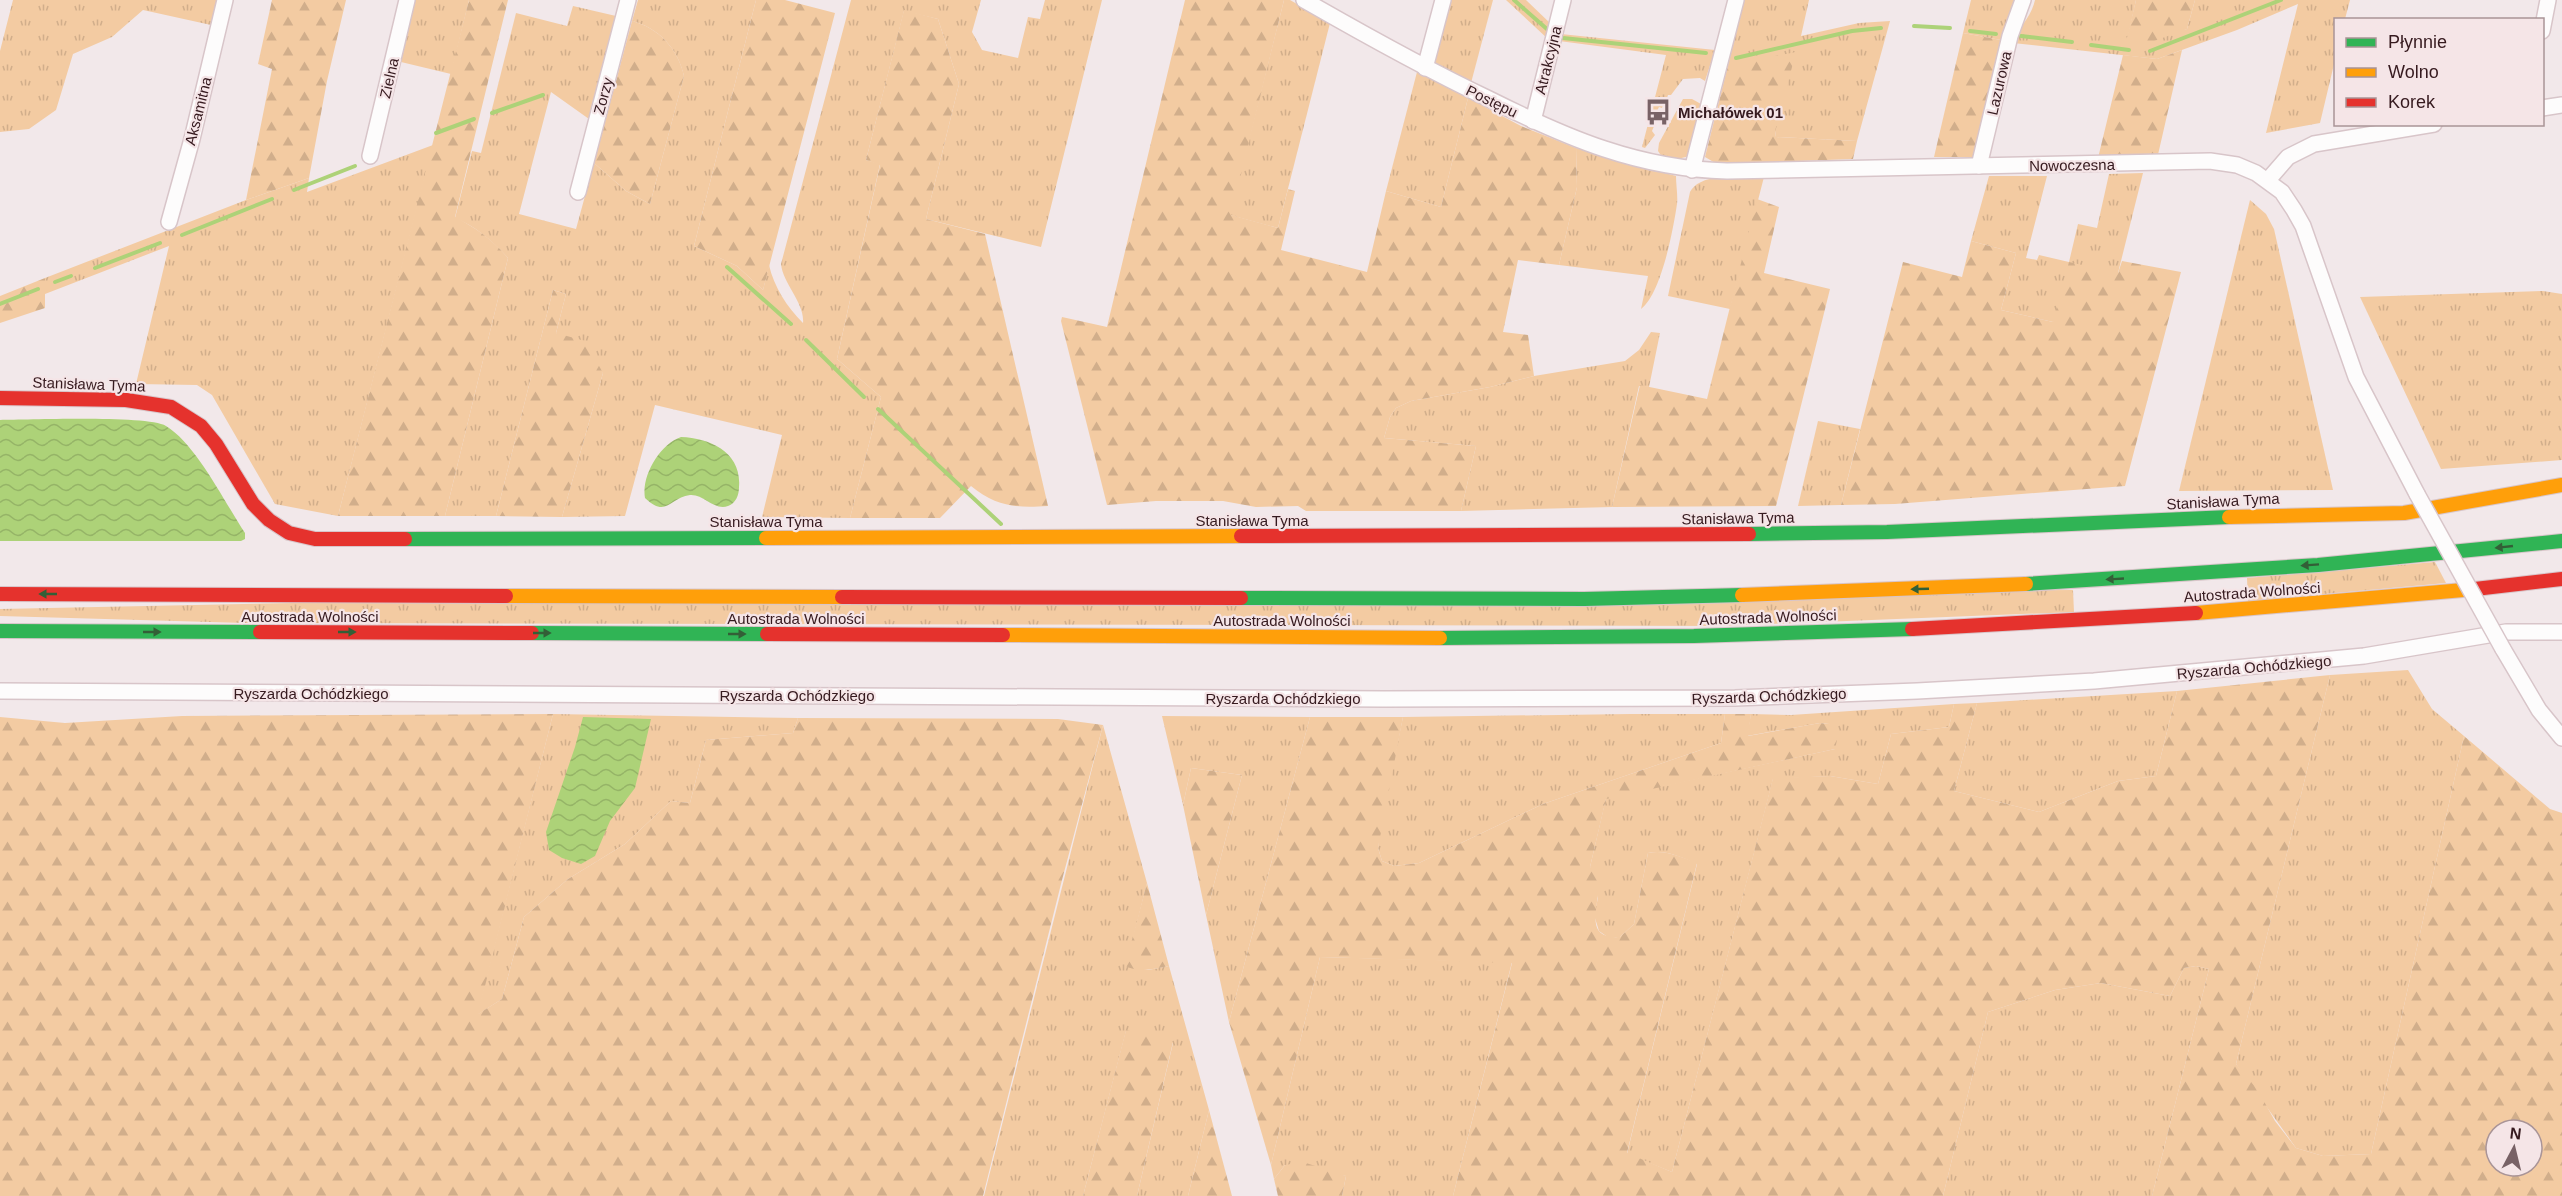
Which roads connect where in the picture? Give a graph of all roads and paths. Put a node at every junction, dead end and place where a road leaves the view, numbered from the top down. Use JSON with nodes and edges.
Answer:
{"nodes":[{"id":1,"x":225,"y":0,"type":"edge"},
{"id":2,"x":407,"y":0,"type":"edge"},
{"id":3,"x":628,"y":0,"type":"edge"},
{"id":4,"x":1304,"y":0,"type":"edge"},
{"id":5,"x":1443,"y":0,"type":"edge"},
{"id":6,"x":1563,"y":0,"type":"edge"},
{"id":7,"x":1736,"y":0,"type":"edge"},
{"id":8,"x":2023,"y":0,"type":"edge"},
{"id":9,"x":2548,"y":0,"type":"edge"},
{"id":10,"x":2544,"y":21,"type":"edge"},
{"id":11,"x":1425,"y":68,"type":"junction"},
{"id":12,"x":2562,"y":105,"type":"edge"},
{"id":13,"x":2544,"y":108,"type":"edge"},
{"id":14,"x":1533,"y":121,"type":"junction"},
{"id":15,"x":2422,"y":126,"type":"edge"},
{"id":16,"x":370,"y":156,"type":"dead end"},
{"id":17,"x":1979,"y":166,"type":"junction"},
{"id":18,"x":1692,"y":170,"type":"junction"},
{"id":19,"x":2268,"y":180,"type":"junction"},
{"id":20,"x":578,"y":192,"type":"dead end"},
{"id":21,"x":169,"y":222,"type":"dead end"},
{"id":22,"x":0,"y":398,"type":"edge"},
{"id":23,"x":2562,"y":485,"type":"edge"},
{"id":24,"x":2562,"y":541,"type":"edge"},
{"id":25,"x":2562,"y":579,"type":"edge"},
{"id":26,"x":0,"y":594,"type":"edge"},
{"id":27,"x":0,"y":631,"type":"edge"},
{"id":28,"x":2562,"y":632,"type":"edge"},
{"id":29,"x":0,"y":691,"type":"edge"},
{"id":30,"x":2562,"y":738,"type":"edge"}],
"edges":[{"from":1,"to":21,"type":"street","name":"Aksamitna"},
{"from":2,"to":16,"type":"street","name":"Zielna"},
{"from":3,"to":20,"type":"street","name":"Zorzy"},
{"from":4,"to":11,"type":"street","name":"Postępu"},
{"from":5,"to":11,"type":"street"},
{"from":6,"to":14,"type":"street","name":"Atrakcyjna"},
{"from":7,"to":18,"type":"street"},
{"from":8,"to":17,"type":"street","name":"Lazurowa"},
{"from":9,"to":10,"type":"street"},
{"from":11,"to":14,"type":"street","name":"Postępu"},
{"from":12,"to":13,"type":"street"},
{"from":14,"to":18,"type":"street","name":"Postępu"},
{"from":15,"to":19,"type":"street"},
{"from":17,"to":18,"type":"street","name":"Nowoczesna"},
{"from":17,"to":19,"type":"street","name":"Nowoczesna"},
{"from":19,"to":30,"type":"street","bridge":true},
{"from":22,"to":23,"type":"main road","name":"Stanisława Tyma"},
{"from":24,"to":26,"type":"main road","name":"Autostrada Wolności","one_way":true},
{"from":27,"to":25,"type":"main road","name":"Autostrada Wolności","one_way":true},
{"from":28,"to":29,"type":"street","name":"Ryszarda Ochódzkiego"}]}
